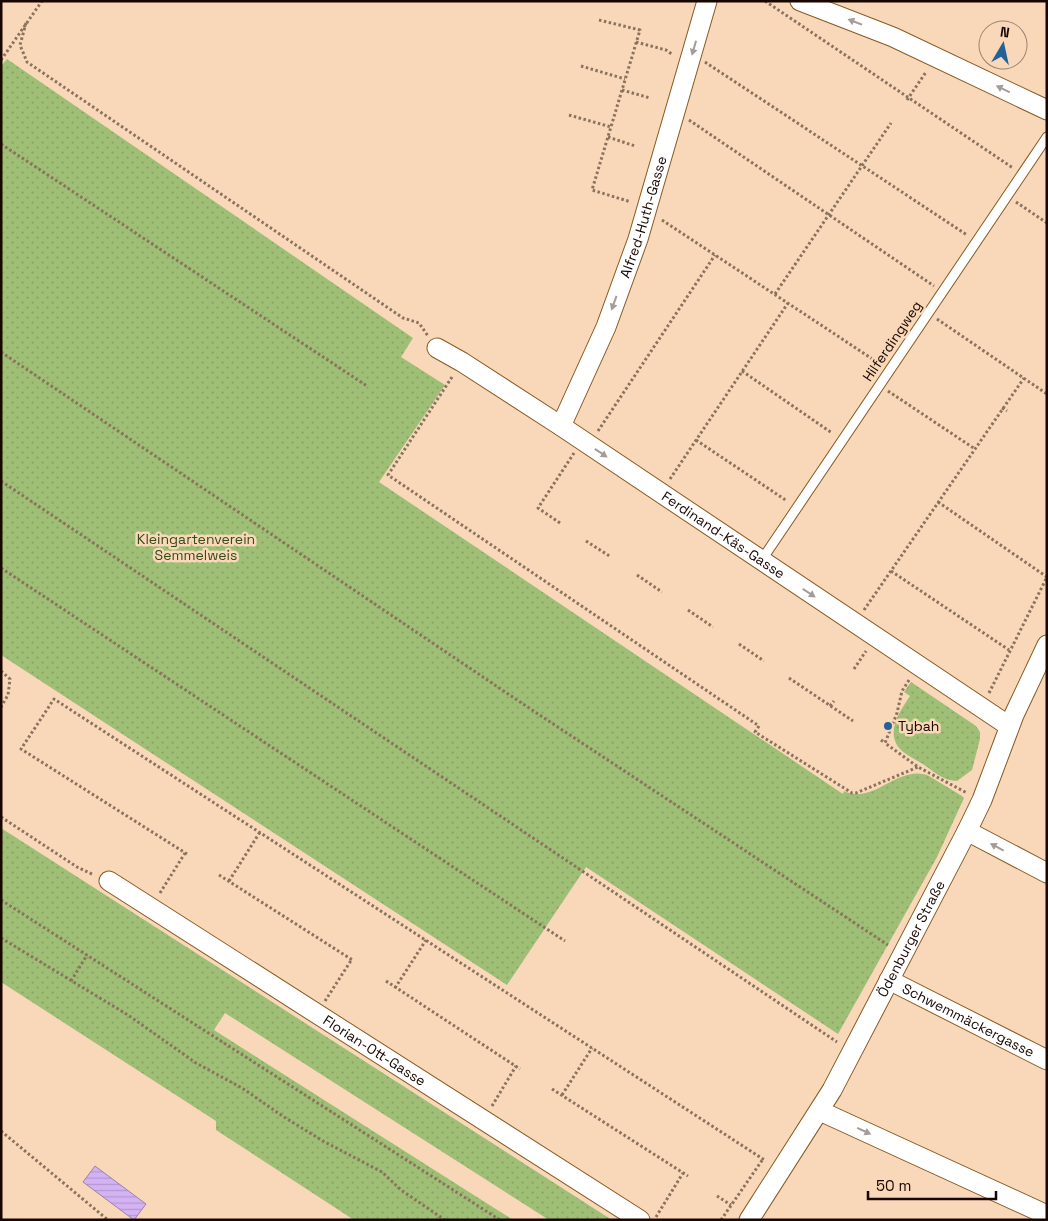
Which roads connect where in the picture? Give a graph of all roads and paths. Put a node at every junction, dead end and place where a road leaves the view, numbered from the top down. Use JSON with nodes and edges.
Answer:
{"nodes":[{"id":1,"x":42,"y":1,"type":"edge"},
{"id":2,"x":707,"y":1,"type":"edge"},
{"id":3,"x":765,"y":1,"type":"edge"},
{"id":4,"x":800,"y":1,"type":"edge"},
{"id":5,"x":599,"y":20,"type":"dead end"},
{"id":6,"x":26,"y":22,"type":"junction"},
{"id":7,"x":636,"y":42,"type":"junction"},
{"id":8,"x":936,"y":57,"type":"junction"},
{"id":9,"x":2,"y":59,"type":"edge"},
{"id":10,"x":691,"y":59,"type":"junction"},
{"id":11,"x":581,"y":66,"type":"dead end"},
{"id":12,"x":625,"y":79,"type":"junction"},
{"id":13,"x":622,"y":90,"type":"junction"},
{"id":14,"x":650,"y":98,"type":"dead end"},
{"id":15,"x":908,"y":99,"type":"junction"},
{"id":16,"x":1047,"y":110,"type":"edge"},
{"id":17,"x":676,"y":111,"type":"junction"},
{"id":18,"x":569,"y":115,"type":"dead end"},
{"id":19,"x":891,"y":122,"type":"dead end"},
{"id":20,"x":611,"y":127,"type":"junction"},
{"id":21,"x":1047,"y":137,"type":"edge"},
{"id":22,"x":608,"y":138,"type":"junction"},
{"id":23,"x":1,"y":144,"type":"edge"},
{"id":24,"x":635,"y":146,"type":"dead end"},
{"id":25,"x":862,"y":165,"type":"junction"},
{"id":26,"x":1022,"y":174,"type":"junction"},
{"id":27,"x":1007,"y":196,"type":"junction"},
{"id":28,"x":647,"y":208,"type":"junction"},
{"id":29,"x":829,"y":215,"type":"junction"},
{"id":30,"x":1047,"y":223,"type":"edge"},
{"id":31,"x":976,"y":241,"type":"junction"},
{"id":32,"x":714,"y":255,"type":"junction"},
{"id":33,"x":942,"y":292,"type":"junction"},
{"id":34,"x":775,"y":294,"type":"junction"},
{"id":35,"x":788,"y":303,"type":"junction"},
{"id":36,"x":928,"y":313,"type":"junction"},
{"id":37,"x":437,"y":348,"type":"joint"},
{"id":38,"x":1,"y":352,"type":"edge"},
{"id":39,"x":462,"y":362,"type":"junction"},
{"id":40,"x":890,"y":370,"type":"junction"},
{"id":41,"x":742,"y":371,"type":"junction"},
{"id":42,"x":1024,"y":378,"type":"junction"},
{"id":43,"x":879,"y":385,"type":"junction"},
{"id":44,"x":367,"y":386,"type":"dead end"},
{"id":45,"x":1047,"y":394,"type":"edge"},
{"id":46,"x":1002,"y":408,"type":"junction"},
{"id":47,"x":1007,"y":411,"type":"dead end"},
{"id":48,"x":561,"y":426,"type":"junction"},
{"id":49,"x":696,"y":440,"type":"junction"},
{"id":50,"x":842,"y":440,"type":"junction"},
{"id":51,"x":586,"y":442,"type":"junction"},
{"id":52,"x":975,"y":449,"type":"junction"},
{"id":53,"x":1,"y":481,"type":"edge"},
{"id":54,"x":660,"y":493,"type":"junction"},
{"id":55,"x":938,"y":502,"type":"junction"},
{"id":56,"x":796,"y":508,"type":"junction"},
{"id":57,"x":560,"y":523,"type":"dead end"},
{"id":58,"x":586,"y":541,"type":"dead end"},
{"id":59,"x":611,"y":558,"type":"dead end"},
{"id":60,"x":761,"y":561,"type":"junction"},
{"id":61,"x":1,"y":568,"type":"edge"},
{"id":62,"x":891,"y":571,"type":"junction"},
{"id":63,"x":637,"y":575,"type":"dead end"},
{"id":64,"x":1047,"y":577,"type":"edge"},
{"id":65,"x":662,"y":592,"type":"dead end"},
{"id":66,"x":688,"y":610,"type":"dead end"},
{"id":67,"x":855,"y":623,"type":"junction"},
{"id":68,"x":713,"y":627,"type":"dead end"},
{"id":69,"x":876,"y":637,"type":"junction"},
{"id":70,"x":739,"y":644,"type":"dead end"},
{"id":71,"x":1047,"y":645,"type":"edge"},
{"id":72,"x":1009,"y":650,"type":"junction"},
{"id":73,"x":764,"y":661,"type":"dead end"},
{"id":74,"x":920,"y":666,"type":"junction"},
{"id":75,"x":854,"y":669,"type":"dead end"},
{"id":76,"x":1,"y":671,"type":"edge"},
{"id":77,"x":789,"y":678,"type":"dead end"},
{"id":78,"x":834,"y":701,"type":"dead end"},
{"id":79,"x":830,"y":706,"type":"junction"},
{"id":80,"x":1,"y":707,"type":"edge"},
{"id":81,"x":982,"y":707,"type":"junction"},
{"id":82,"x":853,"y":721,"type":"dead end"},
{"id":83,"x":1009,"y":726,"type":"junction"},
{"id":84,"x":881,"y":740,"type":"dead end"},
{"id":85,"x":886,"y":743,"type":"junction"},
{"id":86,"x":918,"y":767,"type":"junction"},
{"id":87,"x":982,"y":800,"type":"junction"},
{"id":88,"x":1,"y":817,"type":"edge"},
{"id":89,"x":967,"y":831,"type":"junction"},
{"id":90,"x":260,"y":832,"type":"junction"},
{"id":91,"x":1047,"y":873,"type":"edge"},
{"id":92,"x":219,"y":875,"type":"dead end"},
{"id":93,"x":109,"y":881,"type":"joint"},
{"id":94,"x":229,"y":881,"type":"junction"},
{"id":95,"x":1,"y":900,"type":"edge"},
{"id":96,"x":150,"y":908,"type":"junction"},
{"id":97,"x":1,"y":938,"type":"edge"},
{"id":98,"x":426,"y":940,"type":"junction"},
{"id":99,"x":565,"y":941,"type":"dead end"},
{"id":100,"x":901,"y":954,"type":"junction"},
{"id":101,"x":87,"y":955,"type":"junction"},
{"id":102,"x":889,"y":980,"type":"junction"},
{"id":103,"x":71,"y":981,"type":"junction"},
{"id":104,"x":386,"y":981,"type":"dead end"},
{"id":105,"x":396,"y":988,"type":"junction"},
{"id":106,"x":317,"y":1014,"type":"junction"},
{"id":107,"x":592,"y":1048,"type":"junction"},
{"id":108,"x":852,"y":1052,"type":"junction"},
{"id":109,"x":1047,"y":1060,"type":"edge"},
{"id":110,"x":516,"y":1066,"type":"junction"},
{"id":111,"x":520,"y":1069,"type":"dead end"},
{"id":112,"x":552,"y":1089,"type":"dead end"},
{"id":113,"x":562,"y":1095,"type":"junction"},
{"id":114,"x":820,"y":1111,"type":"junction"},
{"id":115,"x":483,"y":1120,"type":"junction"},
{"id":116,"x":1,"y":1131,"type":"edge"},
{"id":117,"x":763,"y":1159,"type":"junction"},
{"id":118,"x":781,"y":1171,"type":"junction"},
{"id":119,"x":684,"y":1173,"type":"junction"},
{"id":120,"x":688,"y":1176,"type":"dead end"},
{"id":121,"x":717,"y":1196,"type":"dead end"},
{"id":122,"x":731,"y":1205,"type":"junction"},
{"id":123,"x":1047,"y":1215,"type":"edge"},
{"id":124,"x":108,"y":1220,"type":"edge"},
{"id":125,"x":445,"y":1220,"type":"edge"},
{"id":126,"x":500,"y":1220,"type":"edge"},
{"id":127,"x":640,"y":1220,"type":"edge"},
{"id":128,"x":654,"y":1220,"type":"edge"},
{"id":129,"x":721,"y":1220,"type":"edge"},
{"id":130,"x":749,"y":1220,"type":"edge"}],
"edges":[{"from":1,"to":6,"type":"path"},
{"from":2,"to":10,"type":"street","name":"Alfred-Huth-Gasse","one_way":true},
{"from":3,"to":15,"type":"path"},
{"from":8,"to":4,"type":"street","one_way":true},
{"from":5,"to":7,"type":"path"},
{"from":6,"to":9,"type":"path"},
{"from":6,"to":37,"type":"path"},
{"from":7,"to":10,"type":"path"},
{"from":7,"to":12,"type":"path"},
{"from":8,"to":15,"type":"path"},
{"from":16,"to":8,"type":"street","one_way":true},
{"from":10,"to":17,"type":"street","name":"Alfred-Huth-Gasse"},
{"from":10,"to":25,"type":"path"},
{"from":11,"to":12,"type":"path"},
{"from":12,"to":13,"type":"path"},
{"from":13,"to":14,"type":"path"},
{"from":13,"to":20,"type":"path"},
{"from":15,"to":26,"type":"path"},
{"from":17,"to":28,"type":"street","name":"Alfred-Huth-Gasse"},
{"from":17,"to":29,"type":"path"},
{"from":18,"to":20,"type":"path"},
{"from":19,"to":25,"type":"path"},
{"from":20,"to":22,"type":"path"},
{"from":21,"to":26,"type":"lane","name":"Hilferdingweg"},
{"from":22,"to":24,"type":"path"},
{"from":22,"to":28,"type":"path"},
{"from":23,"to":44,"type":"path"},
{"from":25,"to":29,"type":"path"},
{"from":25,"to":31,"type":"path"},
{"from":26,"to":27,"type":"lane","name":"Hilferdingweg"},
{"from":27,"to":30,"type":"path"},
{"from":27,"to":31,"type":"lane","name":"Hilferdingweg"},
{"from":28,"to":32,"type":"path"},
{"from":28,"to":48,"type":"street","name":"Alfred-Huth-Gasse","one_way":true},
{"from":29,"to":33,"type":"path"},
{"from":29,"to":34,"type":"path"},
{"from":31,"to":33,"type":"lane","name":"Hilferdingweg"},
{"from":32,"to":34,"type":"path"},
{"from":32,"to":51,"type":"path"},
{"from":33,"to":36,"type":"lane","name":"Hilferdingweg"},
{"from":34,"to":35,"type":"path"},
{"from":35,"to":40,"type":"path"},
{"from":35,"to":41,"type":"path"},
{"from":36,"to":40,"type":"lane","name":"Hilferdingweg"},
{"from":36,"to":42,"type":"path"},
{"from":37,"to":39,"type":"street","name":"Ferdinand-Käs-Gasse"},
{"from":38,"to":100,"type":"path"},
{"from":39,"to":48,"type":"street","name":"Ferdinand-Käs-Gasse"},
{"from":39,"to":86,"type":"path"},
{"from":40,"to":43,"type":"lane","name":"Hilferdingweg"},
{"from":41,"to":49,"type":"path"},
{"from":41,"to":50,"type":"path"},
{"from":42,"to":45,"type":"path"},
{"from":42,"to":46,"type":"path"},
{"from":43,"to":50,"type":"lane","name":"Hilferdingweg"},
{"from":43,"to":52,"type":"path"},
{"from":46,"to":47,"type":"path"},
{"from":46,"to":52,"type":"path"},
{"from":48,"to":51,"type":"street","name":"Ferdinand-Käs-Gasse"},
{"from":49,"to":54,"type":"path"},
{"from":49,"to":56,"type":"path"},
{"from":50,"to":56,"type":"lane","name":"Hilferdingweg"},
{"from":51,"to":54,"type":"street","name":"Ferdinand-Käs-Gasse","one_way":true},
{"from":51,"to":57,"type":"path"},
{"from":52,"to":55,"type":"path"},
{"from":53,"to":108,"type":"path"},
{"from":54,"to":60,"type":"street","name":"Ferdinand-Käs-Gasse"},
{"from":55,"to":62,"type":"path"},
{"from":55,"to":64,"type":"path"},
{"from":56,"to":60,"type":"lane","name":"Hilferdingweg"},
{"from":58,"to":59,"type":"path"},
{"from":60,"to":67,"type":"street","name":"Ferdinand-Käs-Gasse","one_way":true},
{"from":61,"to":99,"type":"path"},
{"from":62,"to":67,"type":"path"},
{"from":62,"to":72,"type":"path"},
{"from":63,"to":65,"type":"path"},
{"from":64,"to":72,"type":"path"},
{"from":66,"to":68,"type":"path"},
{"from":67,"to":69,"type":"street","name":"Ferdinand-Käs-Gasse"},
{"from":69,"to":74,"type":"street","name":"Ferdinand-Käs-Gasse"},
{"from":69,"to":75,"type":"path"},
{"from":70,"to":73,"type":"path"},
{"from":71,"to":83,"type":"street","name":"Ödenburger Straße"},
{"from":72,"to":81,"type":"path"},
{"from":74,"to":81,"type":"street","name":"Ferdinand-Käs-Gasse"},
{"from":74,"to":85,"type":"path"},
{"from":76,"to":80,"type":"path"},
{"from":77,"to":79,"type":"path"},
{"from":78,"to":79,"type":"path"},
{"from":79,"to":82,"type":"path"},
{"from":81,"to":83,"type":"street","name":"Ferdinand-Käs-Gasse"},
{"from":83,"to":87,"type":"street","name":"Ödenburger Straße"},
{"from":84,"to":85,"type":"path"},
{"from":85,"to":86,"type":"path"},
{"from":86,"to":87,"type":"path"},
{"from":87,"to":89,"type":"street","name":"Ödenburger Straße"},
{"from":88,"to":93,"type":"path"},
{"from":91,"to":89,"type":"street","one_way":true},
{"from":89,"to":100,"type":"street","name":"Ödenburger Straße"},
{"from":90,"to":94,"type":"path"},
{"from":90,"to":96,"type":"path"},
{"from":90,"to":98,"type":"path"},
{"from":92,"to":94,"type":"path"},
{"from":93,"to":96,"type":"street","name":"Florian-Ott-Gasse"},
{"from":94,"to":106,"type":"path"},
{"from":95,"to":101,"type":"path"},
{"from":96,"to":106,"type":"street","name":"Florian-Ott-Gasse"},
{"from":97,"to":103,"type":"path"},
{"from":98,"to":105,"type":"path"},
{"from":98,"to":107,"type":"path"},
{"from":100,"to":102,"type":"street","name":"Ödenburger Straße"},
{"from":101,"to":103,"type":"path"},
{"from":101,"to":126,"type":"path"},
{"from":102,"to":108,"type":"street","name":"Ödenburger Straße"},
{"from":102,"to":109,"type":"street","name":"Schwemmäckergasse"},
{"from":103,"to":125,"type":"path"},
{"from":104,"to":105,"type":"path"},
{"from":105,"to":110,"type":"path"},
{"from":106,"to":115,"type":"street","name":"Florian-Ott-Gasse"},
{"from":107,"to":113,"type":"path"},
{"from":107,"to":117,"type":"path"},
{"from":108,"to":114,"type":"street","name":"Ödenburger Straße"},
{"from":110,"to":111,"type":"path"},
{"from":110,"to":115,"type":"path"},
{"from":112,"to":113,"type":"path"},
{"from":113,"to":119,"type":"path"},
{"from":114,"to":118,"type":"street","name":"Ödenburger Straße"},
{"from":114,"to":123,"type":"street","one_way":true},
{"from":115,"to":127,"type":"street","name":"Florian-Ott-Gasse"},
{"from":116,"to":124,"type":"path"},
{"from":117,"to":118,"type":"path"},
{"from":117,"to":122,"type":"path"},
{"from":118,"to":130,"type":"street","name":"Ödenburger Straße"},
{"from":119,"to":120,"type":"path"},
{"from":119,"to":128,"type":"path"},
{"from":121,"to":122,"type":"path"},
{"from":122,"to":129,"type":"path"}]}
